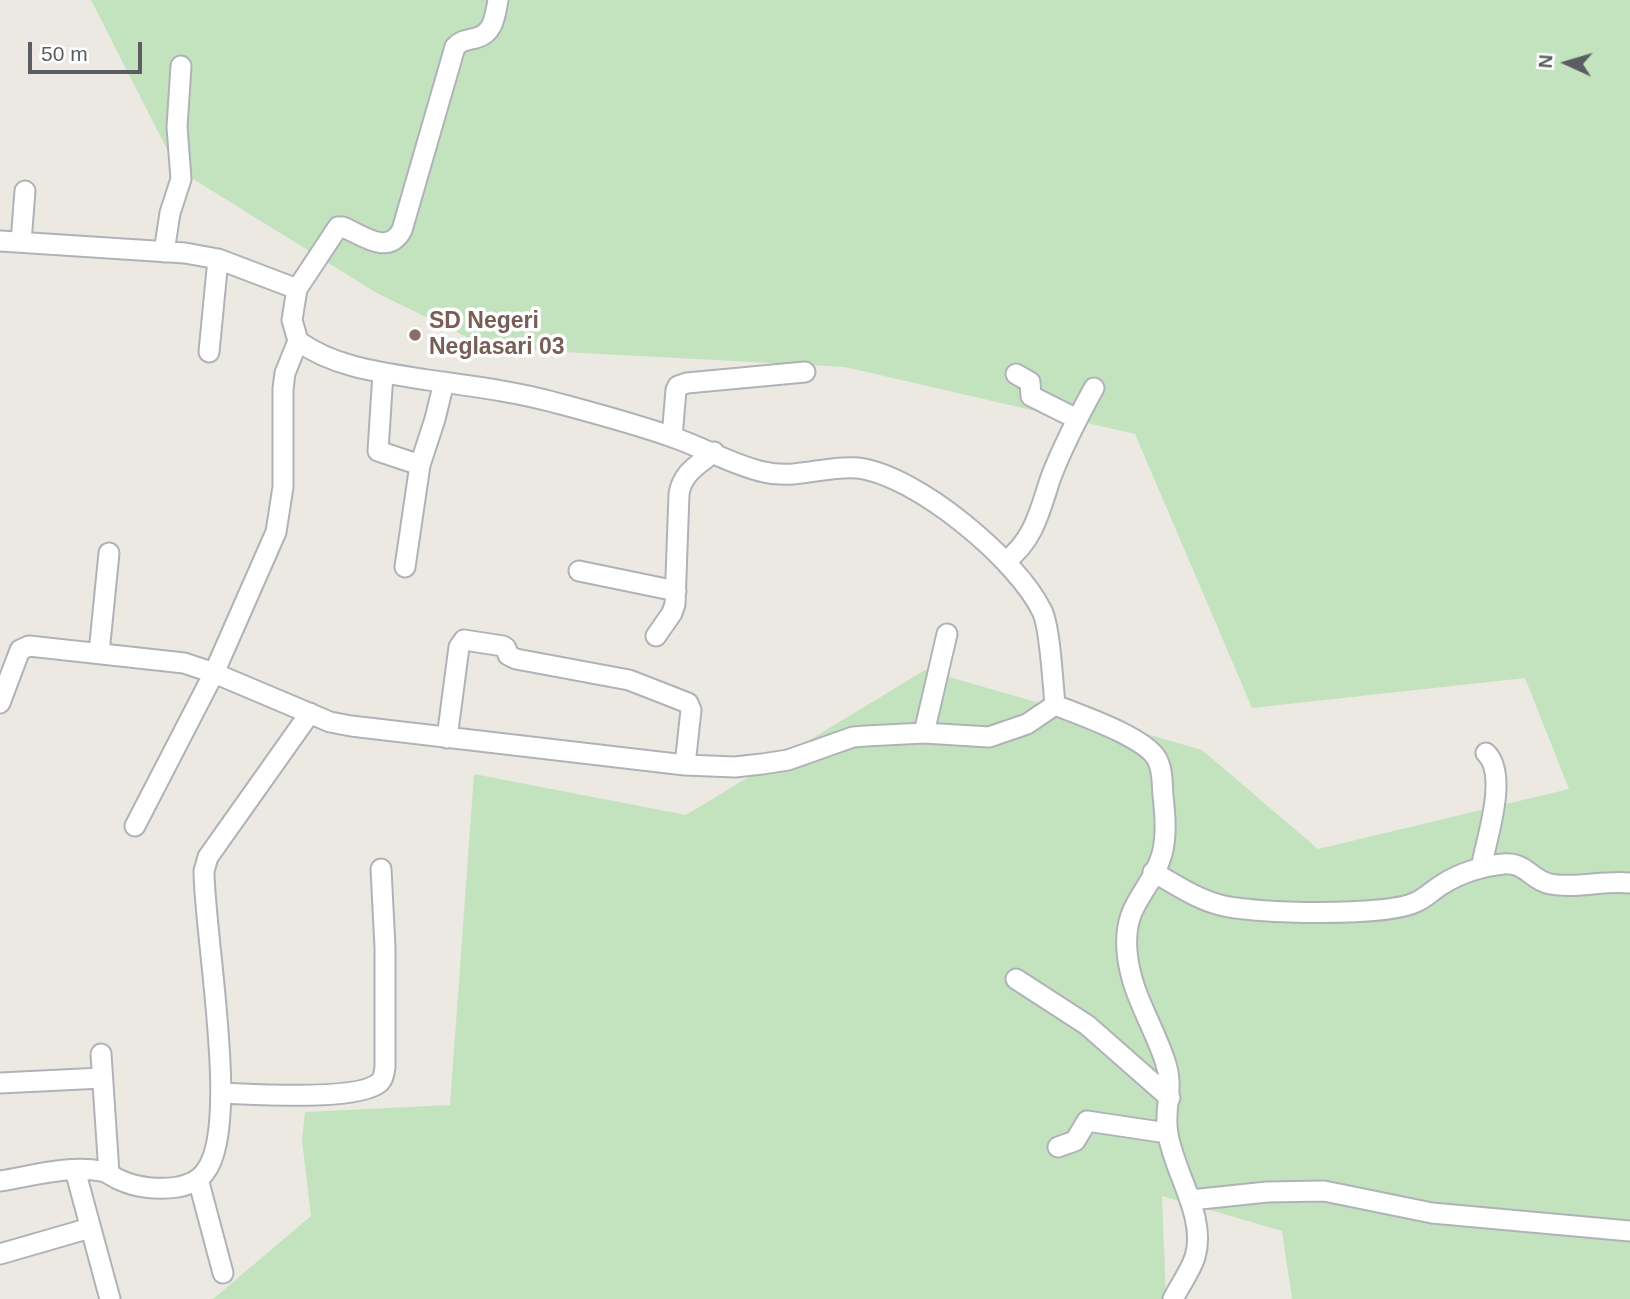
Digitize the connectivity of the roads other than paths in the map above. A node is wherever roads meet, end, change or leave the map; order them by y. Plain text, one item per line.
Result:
1 (498, 0) edge
2 (181, 66) dead end
3 (25, 191) dead end
4 (0, 241) edge
5 (21, 242) junction
6 (164, 251) junction
7 (218, 259) junction
8 (297, 289) junction
9 (298, 341) junction
10 (209, 352) dead end
11 (804, 372) dead end
12 (383, 373) junction
13 (1016, 374) dead end
14 (443, 382) junction
15 (1094, 388) dead end
16 (1077, 419) junction
17 (672, 437) junction
18 (714, 452) junction
19 (420, 465) junction
20 (109, 553) dead end
21 (1006, 561) junction
22 (405, 567) dead end
23 (579, 571) dead end
24 (676, 591) junction
25 (947, 634) dead end
26 (656, 636) dead end
27 (99, 653) junction
28 (214, 673) junction
29 (0, 703) edge
30 (1055, 705) junction
31 (310, 713) junction
32 (924, 733) junction
33 (447, 738) junction
34 (1486, 753) dead end
35 (685, 765) junction
36 (135, 826) dead end
37 (381, 869) dead end
38 (1481, 869) junction
39 (1153, 872) junction
40 (1630, 883) edge
41 (1017, 979) dead end
42 (101, 1054) dead end
43 (102, 1078) junction
44 (0, 1083) edge
45 (222, 1093) junction
46 (1170, 1098) junction
47 (1167, 1133) junction
48 (1058, 1147) dead end
49 (75, 1170) junction
50 (109, 1173) junction
51 (198, 1179) junction
52 (0, 1181) edge
53 (1191, 1200) junction
54 (90, 1228) junction
55 (1630, 1231) edge
56 (0, 1254) edge
57 (223, 1273) dead end
58 (110, 1299) edge
59 (1173, 1299) edge

1 - 8 street
2 - 6 street
3 - 5 street
4 - 5 street
5 - 6 street
6 - 7 street
7 - 8 street
7 - 10 street
8 - 9 street
9 - 12 street
9 - 28 street
11 - 17 street
12 - 14 street
12 - 19 street
13 - 16 street
14 - 17 street
14 - 19 street
15 - 16 street
16 - 21 street
17 - 18 street
18 - 21 street
18 - 24 street
19 - 22 street
20 - 27 street
21 - 30 street
23 - 24 street
24 - 26 street
25 - 32 street
27 - 28 street
27 - 29 street
28 - 31 street
28 - 36 street
30 - 32 street
30 - 39 street
31 - 33 street
31 - 45 street
32 - 35 street
33 - 35 street
33 - 35 street
34 - 38 street
37 - 45 street
38 - 39 street
38 - 40 street
39 - 46 street
41 - 46 street
42 - 43 street
43 - 44 street
43 - 50 street
45 - 51 street
46 - 47 street
47 - 48 street
47 - 53 street
49 - 50 street
49 - 52 street
49 - 54 street
50 - 51 street
51 - 57 street
53 - 55 street
53 - 59 street
54 - 56 street
54 - 58 street

